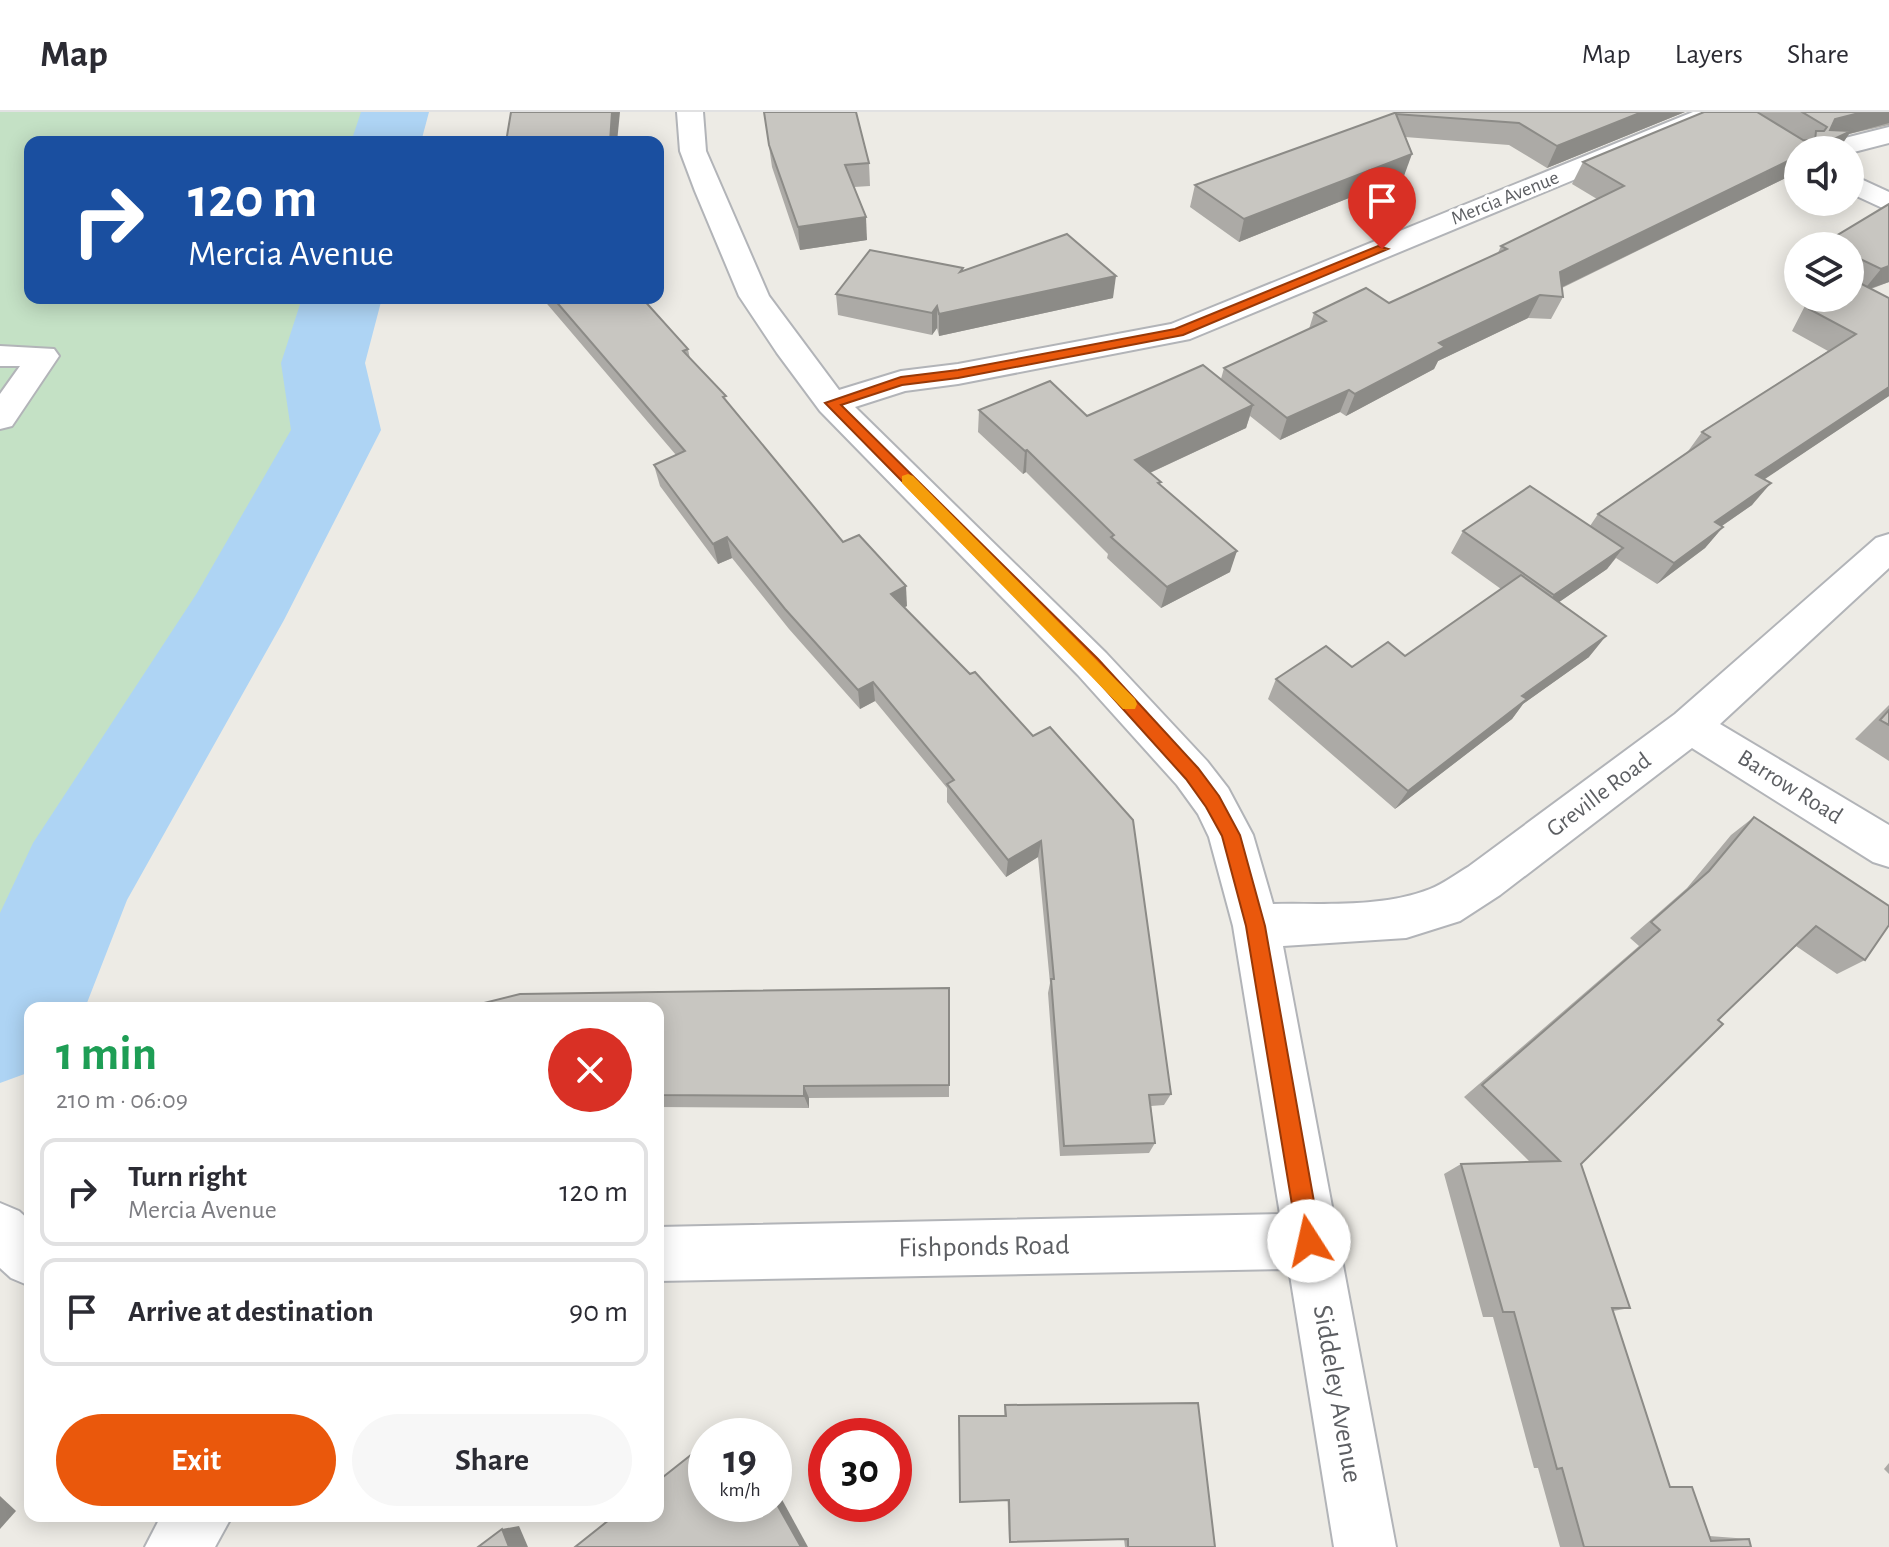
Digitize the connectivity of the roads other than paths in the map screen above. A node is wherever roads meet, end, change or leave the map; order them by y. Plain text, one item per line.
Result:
1 (690, 112) edge
2 (1729, 115) edge
3 (1889, 135) edge
4 (1864, 141) edge
5 (1864, 190) edge
6 (1889, 203) edge
7 (0, 356) edge
8 (832, 403) junction
9 (0, 418) edge
10 (1889, 547) edge
11 (1690, 726) junction
12 (1889, 848) edge
13 (1256, 926) junction
14 (0, 1230) edge
15 (1309, 1241) junction
16 (24, 1253) edge
17 (664, 1254) edge
18 (196, 1522) edge
19 (176, 1547) edge
20 (1365, 1547) edge

1 - 8 street, Siddeley Avenue
2 - 8 street, Mercia Avenue
3 - 4 street
5 - 6 street
7 - 9 street
8 - 13 street, Siddeley Avenue
10 - 11 street, Greville Road
11 - 12 street, Barrow Road
11 - 13 street, Greville Road
13 - 15 street, Siddeley Avenue
14 - 16 street
15 - 17 street, Fishponds Road
15 - 20 street, Siddeley Avenue
18 - 19 street

